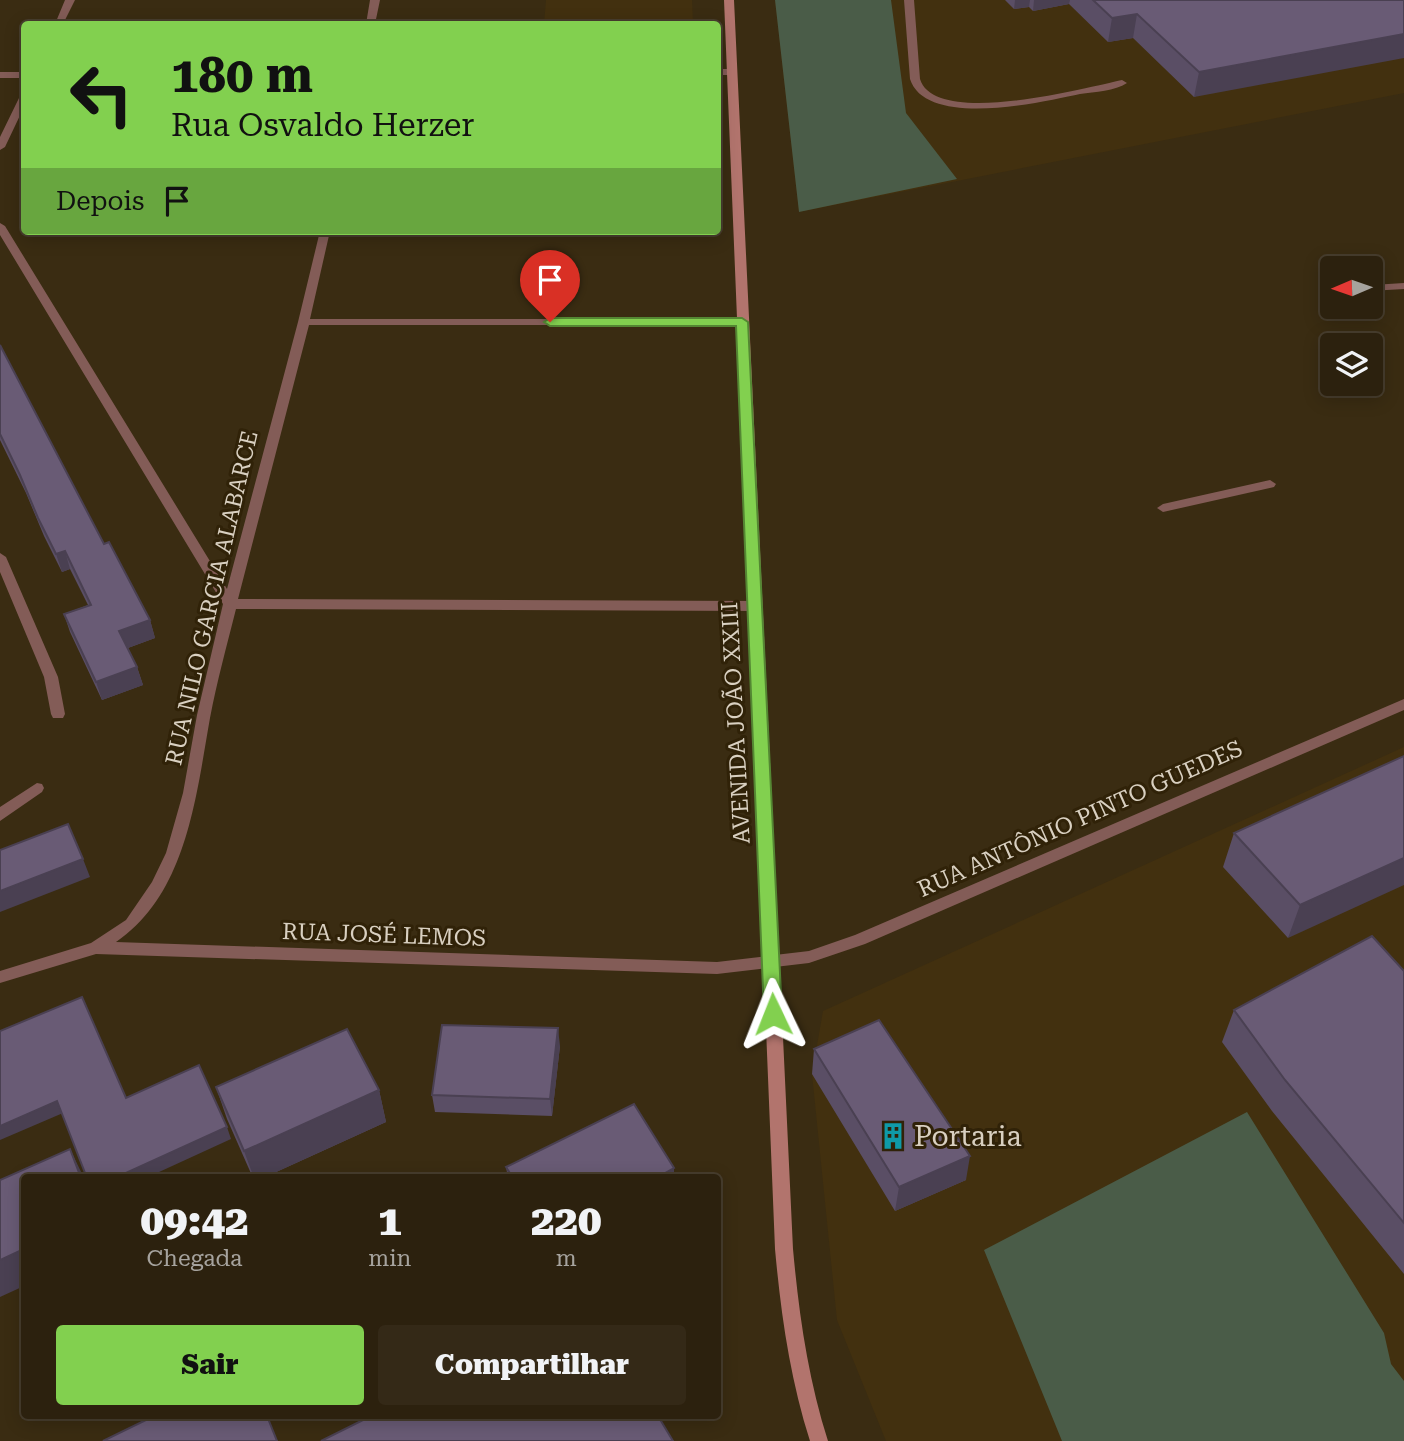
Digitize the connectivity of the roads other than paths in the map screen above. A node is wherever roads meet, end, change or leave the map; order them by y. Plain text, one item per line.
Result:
1 (70, 0) edge
2 (375, 0) edge
3 (729, 0) edge
4 (909, 0) edge
5 (60, 21) edge
6 (371, 21) edge
7 (724, 72) edge
8 (0, 75) edge
9 (21, 75) edge
10 (1122, 83) dead end
11 (21, 104) edge
12 (0, 147) edge
13 (0, 226) edge
14 (323, 235) edge
15 (1404, 286) edge
16 (1383, 287) edge
17 (304, 322) junction
18 (742, 322) junction
19 (1270, 484) dead end
20 (1163, 508) dead end
21 (0, 557) edge
22 (230, 604) junction
23 (755, 606) junction
24 (1404, 704) edge
25 (58, 713) dead end
26 (37, 788) dead end
27 (0, 815) edge
28 (96, 948) junction
29 (771, 963) junction
30 (0, 977) edge
31 (819, 1441) edge

1 - 5 street
2 - 6 street
3 - 7 main road, AVENIDA JOÃO XXIII
4 - 10 street
7 - 18 main road, AVENIDA JOÃO XXIII
8 - 9 street
11 - 12 street
13 - 22 street
14 - 17 street, RUA NILO GARCIA ALABARCE
15 - 16 street
17 - 18 street
17 - 22 street, RUA NILO GARCIA ALABARCE
18 - 23 main road, AVENIDA JOÃO XXIII
19 - 20 street
21 - 25 street
22 - 23 street
22 - 28 street, RUA NILO GARCIA ALABARCE
23 - 29 main road, AVENIDA JOÃO XXIII
24 - 29 street, RUA ANTÔNIO PINTO GUEDES
26 - 27 street
28 - 29 street, RUA JOSÉ LEMOS
28 - 30 street, RUA JOSÉ LEMOS
29 - 31 main road, AVENIDA JOÃO XXIII

